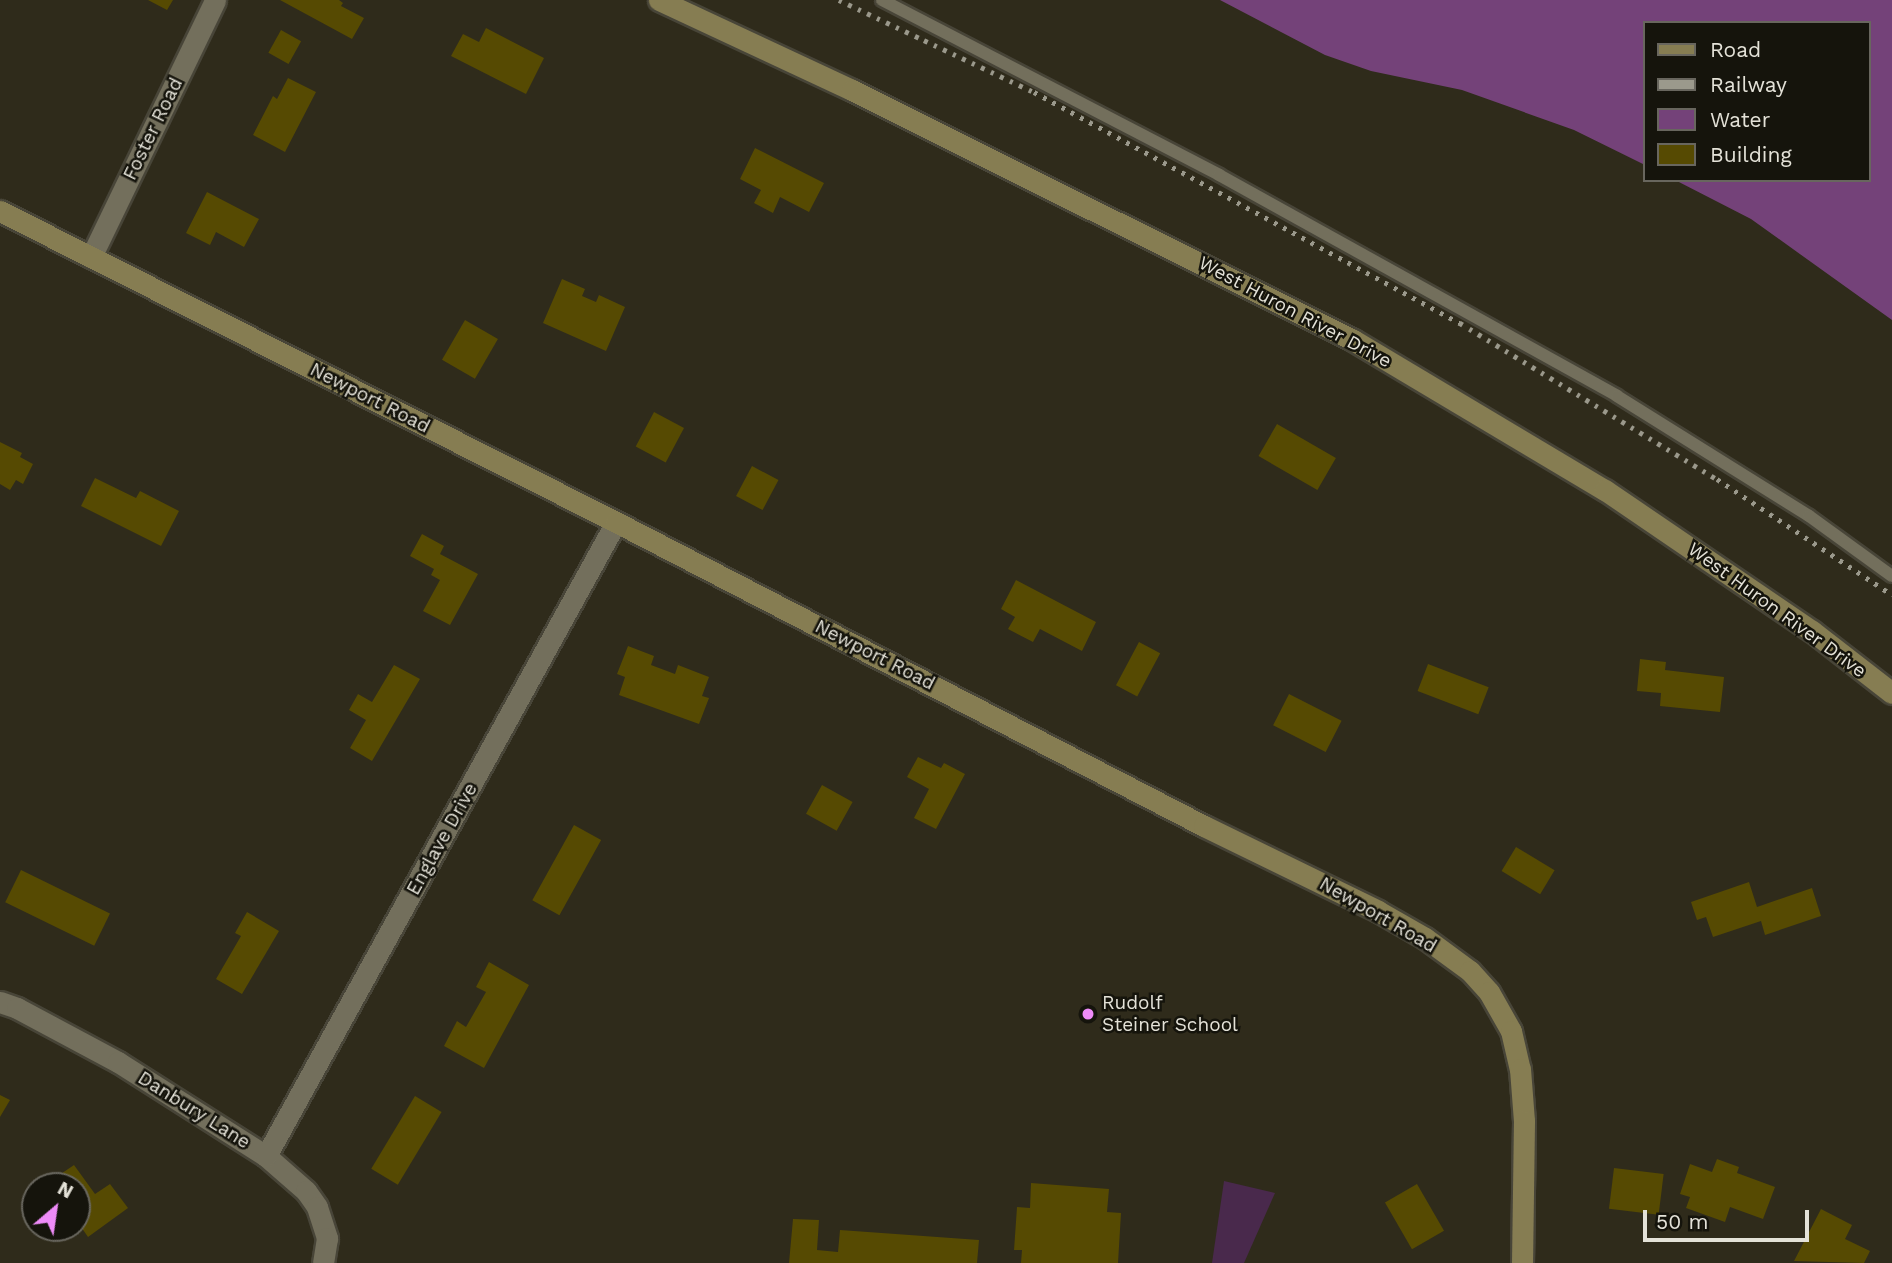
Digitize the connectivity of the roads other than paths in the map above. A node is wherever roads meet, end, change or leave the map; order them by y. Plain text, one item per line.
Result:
1 (215, 0) edge
2 (659, 0) edge
3 (882, 0) edge
4 (0, 211) edge
5 (91, 257) junction
6 (616, 522) junction
7 (1892, 576) edge
8 (1892, 693) edge
9 (0, 1002) edge
10 (266, 1156) junction
11 (330, 1259) edge
12 (1522, 1263) edge

1 - 5 street, Foster Road
2 - 8 street, West Huron River Drive
3 - 7 lane
4 - 5 street, Newport Road
5 - 6 street, Newport Road
6 - 10 street, Englave Drive
6 - 12 street, Newport Road
9 - 10 street, Danbury Lane
10 - 11 street, Danbury Lane

